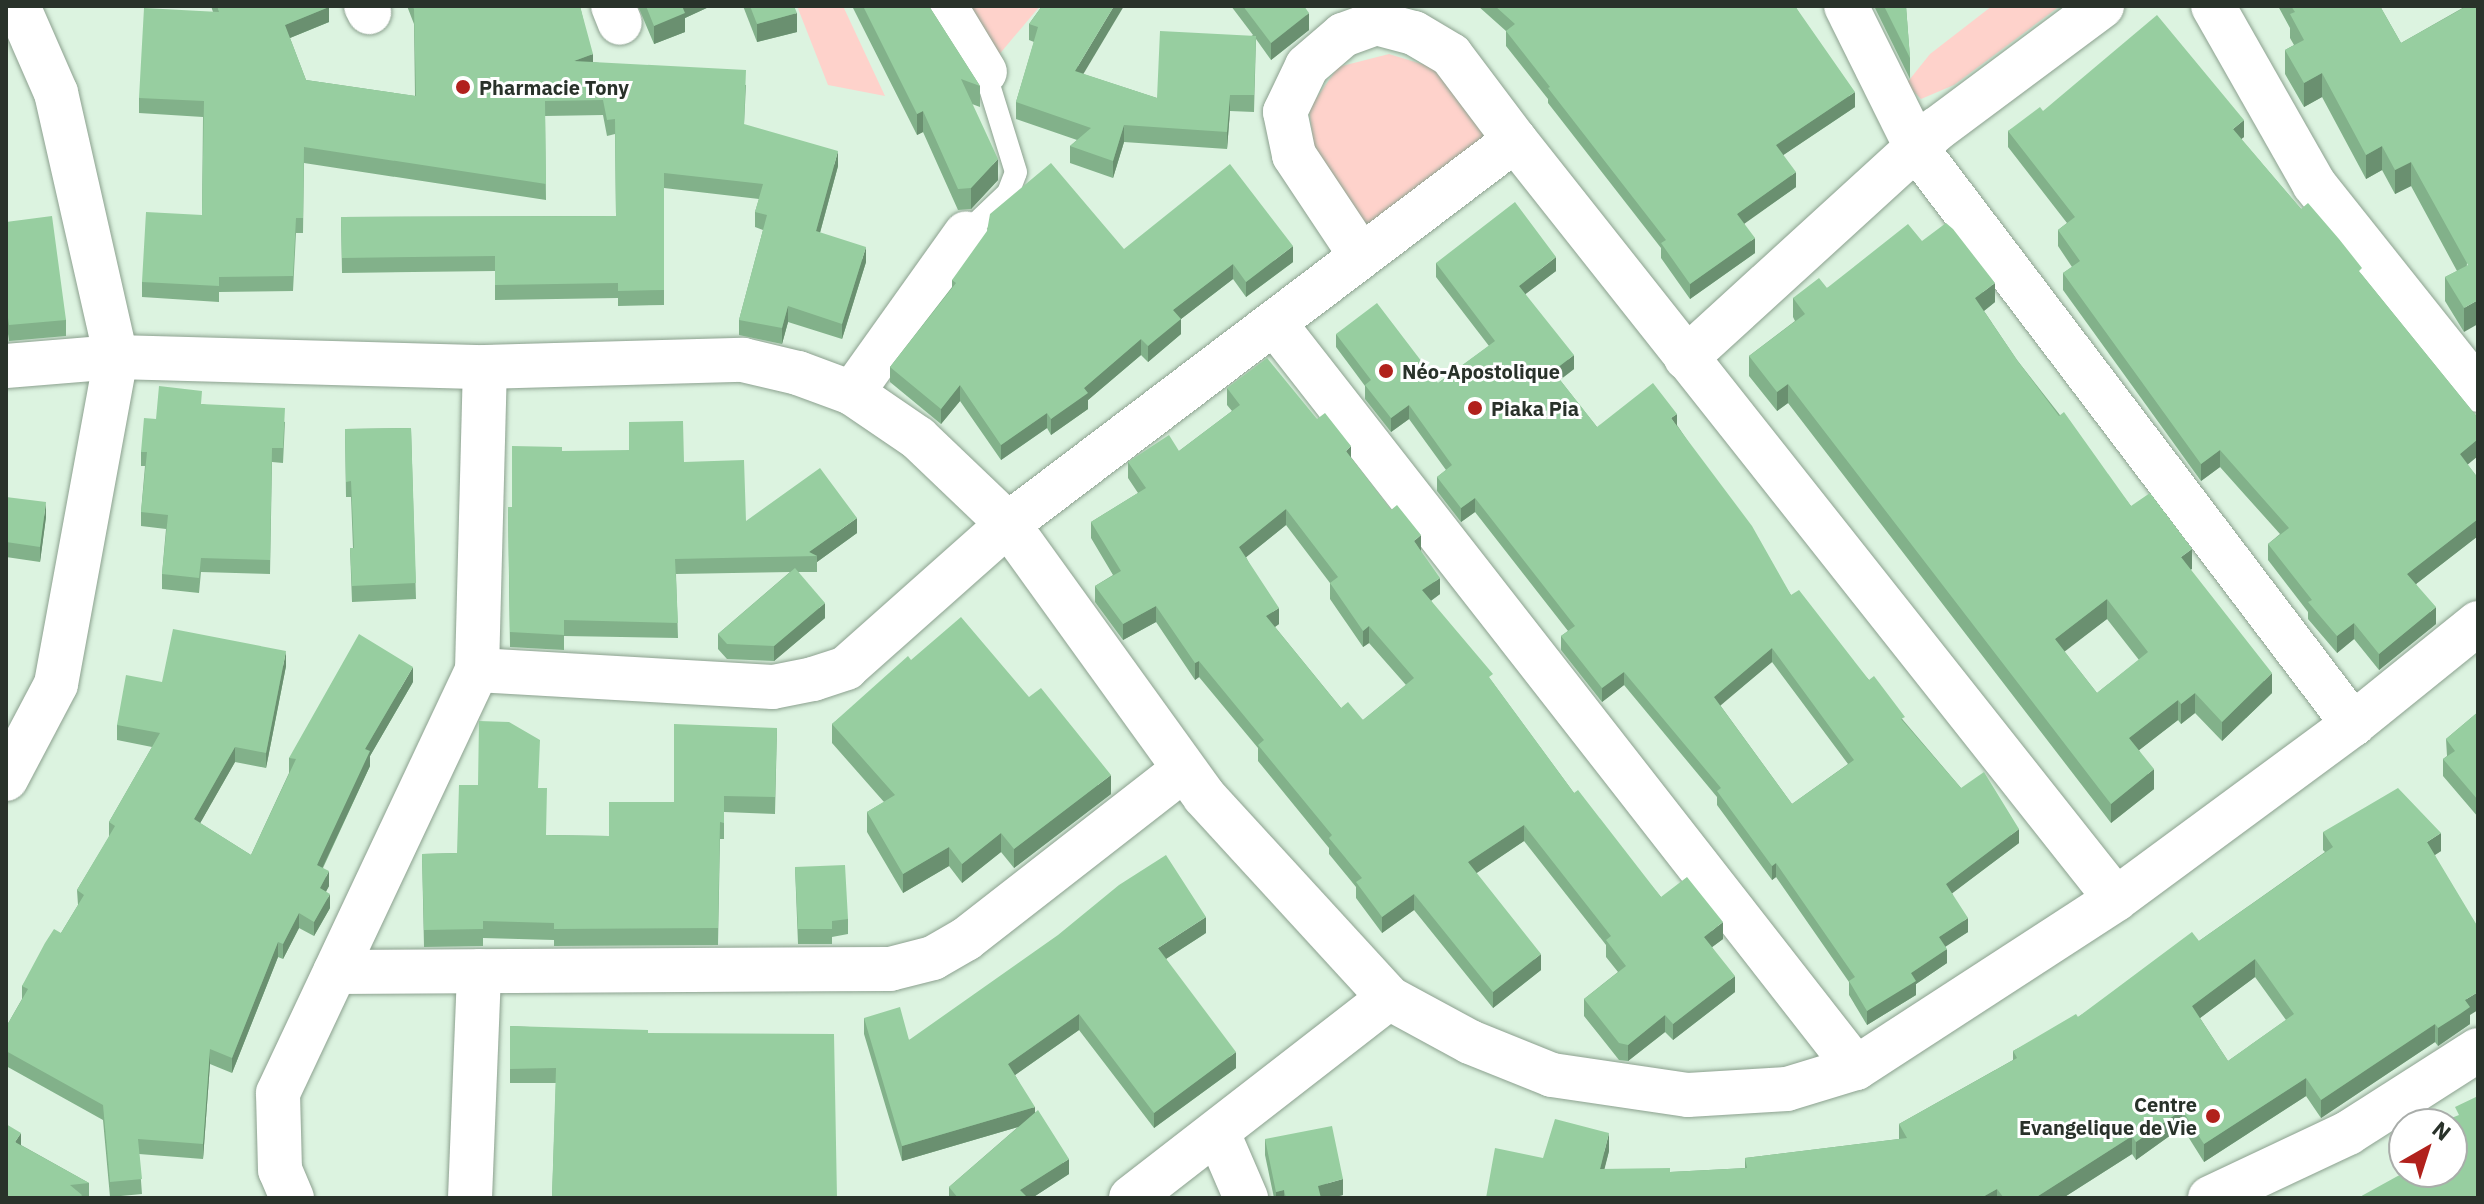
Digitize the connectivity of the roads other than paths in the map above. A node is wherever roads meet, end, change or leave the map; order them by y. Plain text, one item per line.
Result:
1 (18, 6) edge
2 (945, 6) edge
3 (1846, 6) edge
4 (2102, 6) edge
5 (2213, 6) edge
6 (985, 72) joint
7 (1515, 140) junction
8 (1917, 149) junction
9 (966, 233) joint
10 (1361, 256) junction
11 (1275, 324) junction
12 (116, 357) junction
13 (1686, 358) junction
14 (6, 366) edge
15 (485, 367) junction
16 (2478, 390) edge
17 (852, 393) junction
18 (1008, 524) junction
19 (2478, 623) edge
20 (477, 670) junction
21 (2353, 724) junction
22 (1184, 769) junction
23 (6, 779) edge
24 (2116, 899) junction
25 (479, 971) junction
26 (335, 972) junction
27 (1389, 998) junction
28 (2478, 1050) edge
29 (1856, 1068) junction
30 (1218, 1133) junction
31 (292, 1198) edge
32 (470, 1198) edge
33 (1131, 1198) edge
34 (1246, 1198) edge
35 (2210, 1198) edge

1 - 12 street
2 - 6 street
3 - 8 street
4 - 8 street
5 - 16 street
6 - 9 lane
7 - 10 street
7 - 10 street
7 - 13 street
8 - 13 street
8 - 21 street
9 - 17 street
10 - 11 street
11 - 18 street
11 - 29 street
12 - 14 street
12 - 15 street
12 - 23 street
13 - 24 street
15 - 17 street
15 - 20 street
17 - 18 street
18 - 20 street
18 - 22 street
19 - 21 street
20 - 26 street
21 - 24 street
22 - 25 street
22 - 27 street
24 - 29 street
25 - 26 street
25 - 32 street
26 - 31 street
27 - 29 street
27 - 30 street
28 - 35 street
30 - 33 street
30 - 34 street

